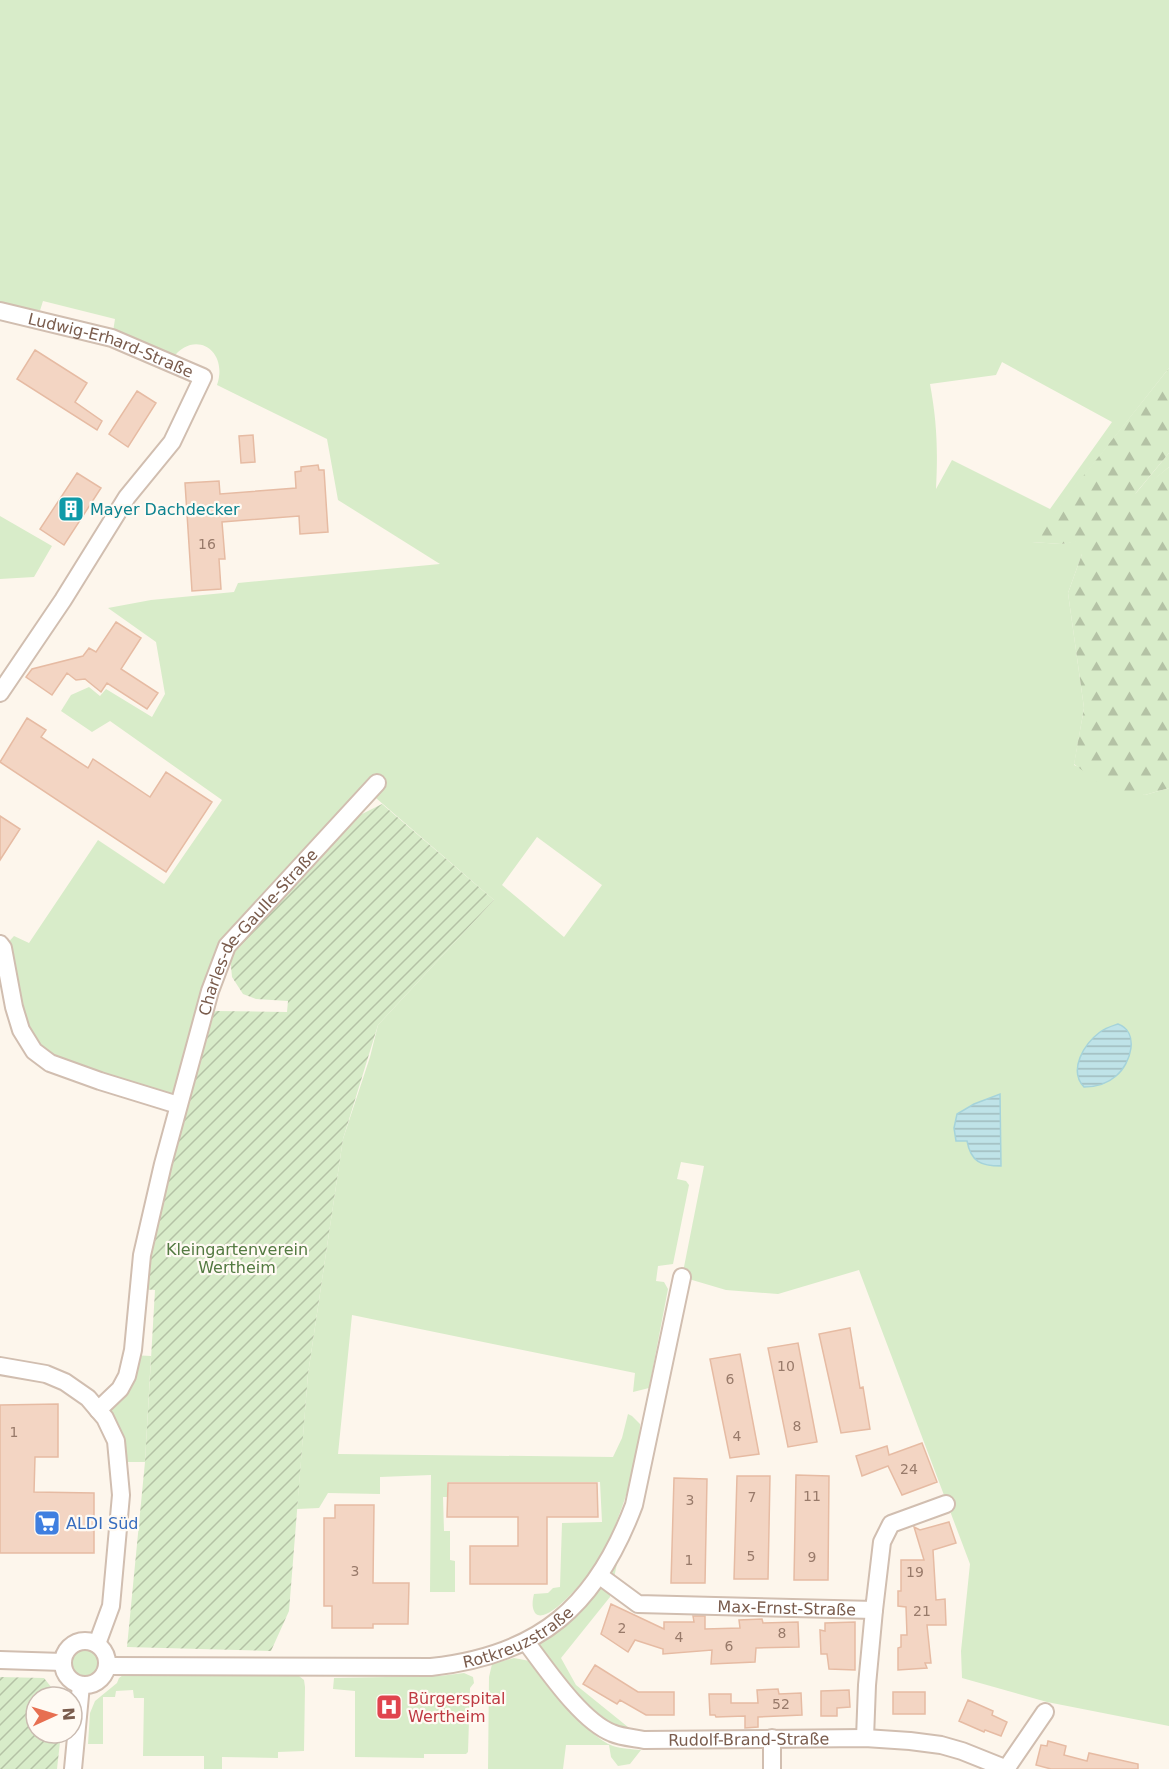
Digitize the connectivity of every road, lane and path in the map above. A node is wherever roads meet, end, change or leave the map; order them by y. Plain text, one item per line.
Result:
1 (0, 311) edge
2 (0, 693) edge
3 (377, 783) dead end
4 (0, 944) edge
5 (178, 1105) junction
6 (682, 1277) dead end
7 (0, 1366) edge
8 (98, 1410) junction
9 (946, 1504) dead end
10 (600, 1576) junction
11 (874, 1610) junction
12 (526, 1642) junction
13 (97, 1644) junction
14 (0, 1659) edge
15 (63, 1662) junction
16 (108, 1666) junction
17 (81, 1685) joint
18 (1045, 1712) dead end
19 (772, 1738) junction
20 (865, 1738) junction
21 (75, 1745) edge
22 (73, 1769) edge
23 (772, 1769) edge
24 (1006, 1769) edge

1 - 2 street, Ludwig-Erhard-Straße
3 - 5 street, Charles-de-Gaulle-Straße
4 - 5 street
5 - 8 street, Charles-de-Gaulle-Straße
6 - 10 street, Rotkreuzstraße
7 - 8 street
8 - 13 street
9 - 11 street, Max-Ernst-Straße
10 - 11 street, Max-Ernst-Straße
10 - 12 street, Rotkreuzstraße
11 - 20 street
12 - 16 street, Rotkreuzstraße
12 - 19 street, Rudolf-Brand-Straße
13 - 15 street
13 - 16 street
14 - 15 street
15 - 17 street
16 - 17 street
18 - 24 street
19 - 20 street, Rudolf-Brand-Straße
19 - 23 street
20 - 24 street, Rudolf-Brand-Straße
21 - 22 street

